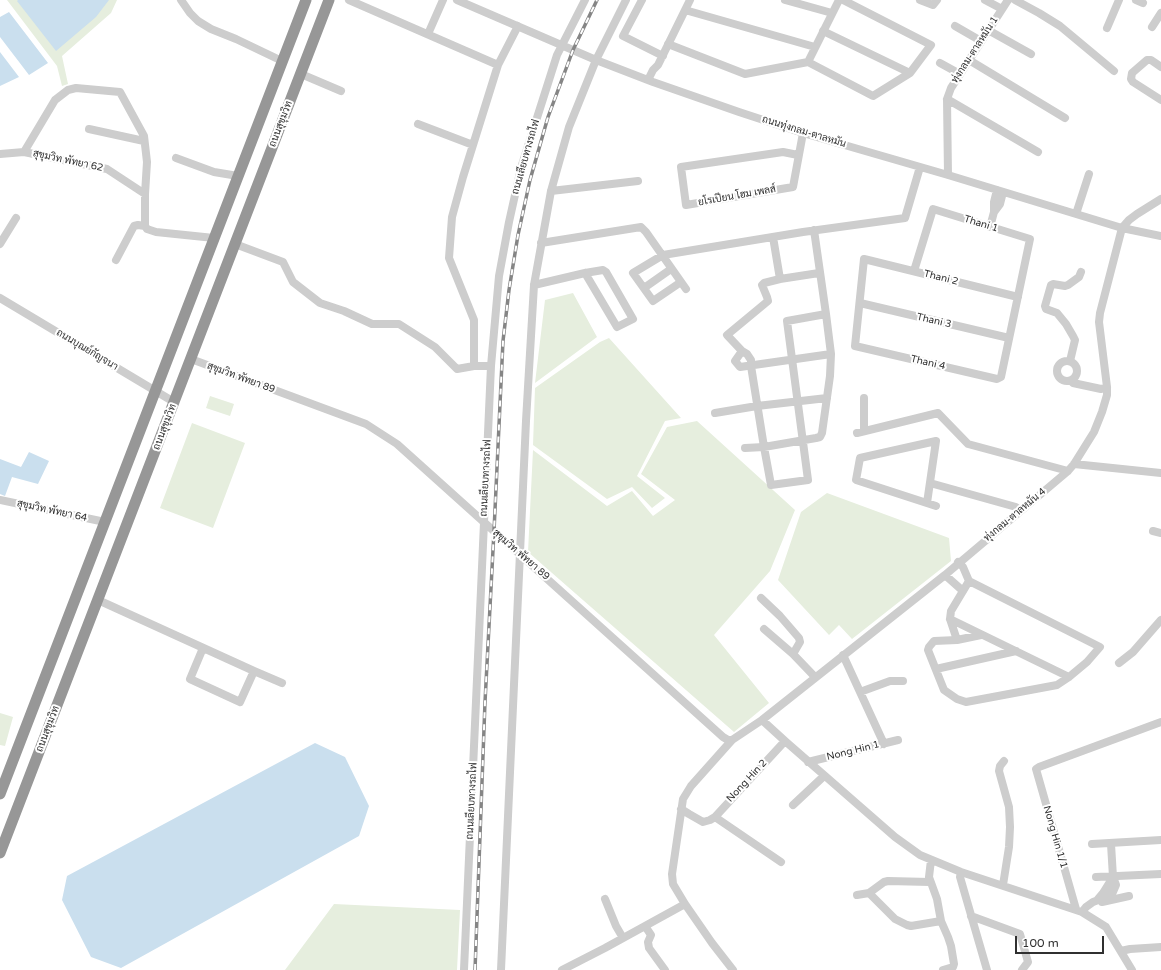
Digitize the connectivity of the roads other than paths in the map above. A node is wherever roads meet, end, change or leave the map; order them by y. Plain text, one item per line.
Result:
1 (181, 0) edge
2 (306, 0) edge
3 (330, 0) edge
4 (349, 0) edge
5 (443, 0) edge
6 (457, 0) edge
7 (585, 0) edge
8 (626, 0) edge
9 (642, 0) edge
10 (690, 0) edge
11 (785, 0) edge
12 (839, 0) edge
13 (843, 0) edge
14 (920, 0) edge
15 (937, 0) edge
16 (985, 0) edge
17 (1008, 0) edge
18 (1015, 0) edge
19 (1119, 0) edge
20 (1002, 9) junction
21 (685, 10) junction
22 (832, 13) junction
23 (1161, 13) edge
24 (518, 26) junction
25 (954, 26) dead end
26 (1152, 27) dead end
27 (1107, 28) dead end
28 (988, 30) junction
29 (823, 31) junction
30 (428, 34) junction
31 (981, 41) junction
32 (668, 44) junction
33 (561, 45) junction
34 (815, 47) junction
35 (1031, 54) dead end
36 (662, 56) junction
37 (596, 60) junction
38 (969, 60) junction
39 (282, 61) junction
40 (808, 62) junction
41 (940, 63) dead end
42 (498, 65) junction
43 (1161, 67) edge
44 (1114, 71) dead end
45 (910, 73) junction
46 (301, 74) junction
47 (960, 74) junction
48 (651, 81) junction
49 (341, 91) dead end
50 (947, 99) junction
51 (1161, 100) edge
52 (1065, 118) dead end
53 (418, 124) dead end
54 (89, 129) dead end
55 (803, 133) junction
56 (144, 141) junction
57 (473, 145) junction
58 (24, 152) junction
59 (1038, 152) dead end
60 (0, 154) edge
61 (798, 155) junction
62 (176, 158) dead end
63 (920, 167) junction
64 (1089, 174) dead end
65 (948, 175) junction
66 (238, 176) junction
67 (638, 181) dead end
68 (1000, 191) junction
69 (551, 192) junction
70 (146, 194) junction
71 (1161, 199) edge
72 (1076, 214) junction
73 (16, 218) dead end
74 (145, 226) junction
75 (990, 227) junction
76 (1122, 228) junction
77 (814, 230) junction
78 (1161, 236) edge
79 (773, 237) junction
80 (214, 238) junction
81 (541, 243) junction
82 (0, 244) edge
83 (235, 244) junction
84 (663, 255) junction
85 (116, 260) dead end
86 (671, 269) junction
87 (914, 271) junction
88 (1081, 272) dead end
89 (585, 273) junction
90 (819, 274) junction
91 (780, 279) junction
92 (681, 282) junction
93 (534, 285) junction
94 (644, 288) junction
95 (686, 289) dead end
96 (1018, 297) junction
97 (0, 298) edge
98 (860, 303) junction
99 (826, 314) junction
100 (1009, 338) junction
101 (742, 352) junction
102 (830, 354) junction
103 (191, 359) junction
104 (792, 359) junction
105 (1070, 362) junction
106 (474, 366) junction
107 (491, 366) junction
108 (751, 366) junction
109 (1071, 381) junction
110 (1107, 387) junction
111 (155, 391) junction
112 (827, 398) junction
113 (864, 398) dead end
114 (797, 401) junction
115 (174, 402) junction
116 (757, 406) junction
117 (715, 413) dead end
118 (803, 441) junction
119 (764, 447) junction
120 (745, 448) dead end
121 (1071, 467) junction
122 (1161, 473) edge
123 (930, 483) junction
124 (0, 500) edge
125 (927, 503) junction
126 (936, 506) dead end
127 (1020, 511) junction
128 (105, 522) junction
129 (484, 523) junction
130 (520, 554) junction
131 (958, 562) junction
132 (945, 575) junction
133 (969, 581) junction
134 (963, 591) junction
135 (761, 598) dead end
136 (98, 600) junction
137 (950, 619) junction
138 (1161, 620) edge
139 (764, 629) dead end
140 (981, 635) junction
141 (957, 640) junction
142 (203, 648) junction
143 (1016, 651) junction
144 (793, 654) junction
145 (843, 655) junction
146 (1119, 663) dead end
147 (936, 669) junction
148 (254, 671) junction
149 (815, 677) junction
150 (1069, 677) junction
151 (903, 682) dead end
152 (282, 683) dead end
153 (860, 692) junction
154 (762, 720) junction
155 (1161, 722) edge
156 (732, 740) junction
157 (898, 740) dead end
158 (785, 741) junction
159 (884, 744) junction
160 (1004, 761) dead end
161 (808, 762) junction
162 (824, 776) junction
163 (0, 794) edge
164 (793, 805) dead end
165 (681, 809) junction
166 (712, 818) junction
167 (1161, 840) edge
168 (1092, 844) dead end
169 (1111, 844) junction
170 (0, 853) edge
171 (931, 860) junction
172 (781, 862) dead end
173 (961, 872) junction
174 (1161, 874) edge
175 (1096, 877) dead end
176 (1113, 877) junction
177 (930, 882) junction
178 (1003, 885) junction
179 (869, 893) junction
180 (857, 895) dead end
181 (1129, 896) dead end
182 (605, 899) dead end
183 (1094, 901) junction
184 (685, 904) junction
185 (1079, 911) junction
186 (971, 916) junction
187 (941, 921) junction
188 (645, 926) junction
189 (623, 938) junction
190 (1161, 947) edge
191 (1121, 952) junction
192 (464, 970) edge
193 (501, 970) edge
194 (562, 970) edge
195 (665, 970) edge
196 (733, 970) edge
197 (943, 970) edge
198 (987, 970) edge
199 (1022, 970) edge
200 (1132, 970) edge

1 - 39 street
2 - 39 highway
3 - 46 highway, ถนนสุขุมวิท
4 - 30 street
5 - 30 street
6 - 24 street, ถนนทุ่งกลม-ตาลหมัน
7 - 33 street, ถนนเลียบทางรถไฟ
8 - 37 street
9 - 36 street
10 - 21 street
11 - 22 street
12 - 22 street
13 - 45 street
14 - 15 street
16 - 20 street
17 - 20 street, ทุ่งกลม-ตาลหมัน 1
18 - 44 street
19 - 27 street
20 - 28 street, ทุ่งกลม-ตาลหมัน 1
21 - 32 street
21 - 34 street
22 - 29 street
23 - 26 street
24 - 33 street, ถนนทุ่งกลม-ตาลหมัน
24 - 42 street
25 - 31 street
28 - 31 street, ทุ่งกลม-ตาลหมัน 1
28 - 35 street
29 - 34 street
29 - 45 street
30 - 42 street
31 - 38 street, ทุ่งกลม-ตาลหมัน 1
32 - 36 street
32 - 40 street
33 - 37 street, ถนนทุ่งกลม-ตาลหมัน
33 - 107 street, ถนนเลียบทางรถไฟ
34 - 40 street
36 - 48 street
37 - 48 street, ถนนทุ่งกลม-ตาลหมัน
37 - 69 street
38 - 47 street, ทุ่งกลม-ตาลหมัน 1
38 - 52 street
39 - 66 highway
40 - 45 street
41 - 47 street
42 - 57 street
43 - 51 street
46 - 49 street
46 - 83 highway, ถนนสุขุมวิท
47 - 50 street, ทุ่งกลม-ตาลหมัน 1
48 - 55 street, ถนนทุ่งกลม-ตาลหมัน
50 - 59 street
50 - 65 street, ทุ่งกลม-ตาลหมัน 1
53 - 57 street
54 - 56 street
55 - 61 street, ยโรเปียน โฮม เพลส์
55 - 63 street, ถนนทุ่งกลม-ตาลหมัน
56 - 58 street
56 - 70 street
57 - 106 street
58 - 60 street, สุขุมวิท พัทยา 62
58 - 70 street, สุขุมวิท พัทยา 62
61 - 61 street, ยโรเปียน โฮม เพลส์
62 - 66 street
63 - 65 street, ถนนทุ่งกลม-ตาลหมัน
63 - 77 street
64 - 72 street
65 - 68 street, ถนนทุ่งกลม-ตาลหมัน
66 - 80 highway
67 - 69 street
68 - 72 street, ถนนทุ่งกลม-ตาลหมัน
68 - 75 street
69 - 81 street
70 - 74 street
71 - 76 street
72 - 76 street, ถนนทุ่งกลม-ตาลหมัน
73 - 82 street
74 - 80 street
74 - 85 street
75 - 87 street, Thani 1
75 - 96 street, Thani 1
76 - 78 street, ถนนทุ่งกลม-ตาลหมัน
76 - 110 street, ทุ่งกลม-ตาลหมัน 4
77 - 79 street
77 - 90 street
79 - 84 street
79 - 91 street
80 - 111 highway
81 - 84 street
81 - 93 street
83 - 103 highway, ถนนสุขุมวิท
83 - 106 street
84 - 86 street
84 - 94 street
86 - 92 street
86 - 94 street
87 - 96 street, Thani 2
87 - 98 street, Thani 2
88 - 105 street
89 - 89 street
89 - 93 street
90 - 91 street
90 - 99 street
91 - 101 street
92 - 94 street
92 - 95 street
93 - 130 street
96 - 100 street
97 - 111 street, ถนนบุณย์กัญจนา
98 - 100 street, Thani 3
98 - 100 street, Thani 4
99 - 102 street
99 - 104 street
101 - 108 street
101 - 108 street
102 - 104 street
102 - 112 street
103 - 115 highway, ถนนสุขุมวิท
103 - 129 street, สุขุมวิท พัทยา 89
104 - 108 street
104 - 114 street
105 - 109 street
105 - 109 street
106 - 107 street
107 - 129 street, ถนนเลียบทางรถไฟ
108 - 116 street
109 - 110 street
110 - 121 street, ทุ่งกลม-ตาลหมัน 4
111 - 115 street, ถนนบุณย์กัญจนา
111 - 128 highway
112 - 114 street
112 - 118 street
113 - 121 street
114 - 116 street
114 - 118 street
115 - 136 highway, ถนนสุขุมวิท
116 - 117 street
116 - 119 street
118 - 119 street
118 - 119 street
119 - 120 street
121 - 122 street
121 - 127 street, ทุ่งกลม-ตาลหมัน 4
123 - 125 street
123 - 125 street
123 - 127 street
124 - 128 street, สุขุมวิท พัทยา 64
125 - 126 street
127 - 131 street, ทุ่งกลม-ตาลหมัน 4
128 - 163 highway
129 - 130 street, สุขุมวิท พัทยา 89
129 - 192 street, ถนนเลียบทางรถไฟ
130 - 156 street, สุขุมวิท พัทยา 89
130 - 193 street
131 - 132 street, ทุ่งกลม-ตาลหมัน 4
131 - 133 street
132 - 134 street
132 - 145 street, ทุ่งกลม-ตาลหมัน 4
133 - 134 street
133 - 150 street
134 - 137 street
135 - 144 street
136 - 142 street
136 - 170 highway, ถนนสุขุมวิท
137 - 140 street
137 - 141 street
138 - 146 street
139 - 144 street
140 - 141 street
140 - 143 street
141 - 147 street
142 - 148 street
142 - 148 street
143 - 147 street
143 - 150 street
144 - 149 street
145 - 149 street, ทุ่งกลม-ตาลหมัน 4
145 - 153 street
147 - 150 street
148 - 152 street
149 - 154 street, ทุ่งกลม-ตาลหมัน 4
151 - 153 street
153 - 159 street
154 - 156 street
154 - 158 street
155 - 185 street, Nong Hin 1/1
156 - 165 street
157 - 159 street, Nong Hin 1
158 - 161 street
158 - 166 street, Nong Hin 2
159 - 161 street, Nong Hin 1
160 - 178 street
161 - 162 street
162 - 164 street
162 - 171 street
165 - 166 street
165 - 184 street
166 - 172 street
167 - 169 street
168 - 169 street
169 - 176 street
171 - 173 street
171 - 177 street
173 - 178 street
173 - 186 street
174 - 176 street
175 - 176 street
176 - 183 street
177 - 179 street
177 - 187 street
178 - 185 street
179 - 180 street
179 - 187 street
181 - 183 street
182 - 189 street
183 - 185 street
184 - 188 street
184 - 196 street
185 - 191 street
186 - 198 street
186 - 199 street
187 - 197 street
188 - 189 street
188 - 195 street
189 - 194 street
190 - 191 street
191 - 200 street

